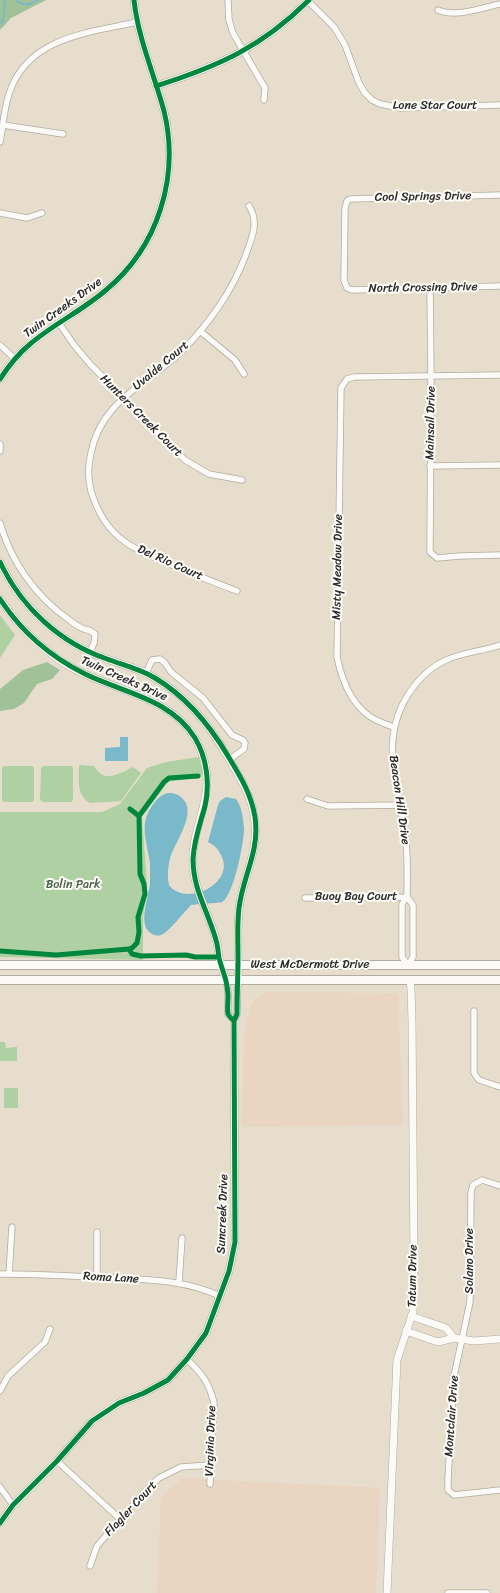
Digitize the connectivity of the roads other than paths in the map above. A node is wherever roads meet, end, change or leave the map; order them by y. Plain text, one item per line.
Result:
1 (134, 0) edge
2 (228, 0) edge
3 (308, 0) edge
4 (500, 4) edge
5 (438, 10) dead end
6 (137, 22) junction
7 (243, 52) junction
8 (156, 86) junction
9 (264, 100) dead end
10 (500, 105) edge
11 (3, 125) junction
12 (64, 134) dead end
13 (0, 142) edge
14 (500, 196) edge
15 (249, 206) dead end
16 (0, 213) edge
17 (42, 213) dead end
18 (500, 286) edge
19 (430, 287) junction
20 (347, 288) joint
21 (59, 323) junction
22 (200, 331) junction
23 (0, 345) edge
24 (15, 359) junction
25 (244, 374) dead end
26 (500, 375) edge
27 (431, 376) junction
28 (0, 379) edge
29 (124, 398) junction
30 (0, 444) edge
31 (0, 451) edge
32 (500, 465) edge
33 (430, 466) junction
34 (242, 480) dead end
35 (0, 523) edge
36 (500, 555) edge
37 (0, 562) edge
38 (236, 592) dead end
39 (0, 599) edge
40 (500, 645) edge
41 (90, 652) junction
42 (146, 673) junction
43 (394, 727) junction
44 (230, 759) junction
45 (307, 799) dead end
46 (400, 805) junction
47 (407, 897) junction
48 (305, 898) dead end
49 (0, 965) edge
50 (222, 965) junction
51 (408, 965) junction
52 (500, 965) edge
53 (238, 966) junction
54 (0, 980) edge
55 (226, 980) junction
56 (238, 980) junction
57 (410, 980) junction
58 (500, 980) edge
59 (474, 1010) dead end
60 (234, 1021) junction
61 (500, 1088) edge
62 (500, 1186) edge
63 (12, 1227) dead end
64 (97, 1232) dead end
65 (182, 1238) dead end
66 (0, 1274) edge
67 (9, 1274) junction
68 (97, 1277) junction
69 (179, 1282) junction
70 (220, 1296) junction
71 (411, 1316) junction
72 (50, 1329) dead end
73 (406, 1331) junction
74 (454, 1338) junction
75 (500, 1339) edge
76 (462, 1340) junction
77 (187, 1359) junction
78 (0, 1391) edge
79 (57, 1461) junction
80 (210, 1465) junction
81 (210, 1484) dead end
82 (0, 1487) edge
83 (500, 1490) edge
84 (13, 1505) junction
85 (120, 1519) junction
86 (0, 1523) edge
87 (90, 1566) dead end
88 (387, 1593) edge
89 (448, 1593) edge
90 (487, 1593) edge

1 - 6 street, Twin Creeks Drive
2 - 7 street
3 - 7 street
3 - 10 street, Lone Star Court
4 - 5 street
6 - 8 street, Twin Creeks Drive
6 - 11 street
7 - 8 street
7 - 9 street
8 - 21 street, Twin Creeks Drive
11 - 12 street
11 - 13 street
14 - 20 street, Cool Springs Drive
15 - 22 street, Uvalde Court
16 - 17 street
18 - 19 street, North Crossing Drive
19 - 20 street, North Crossing Drive
19 - 27 street, Mainsail Drive
21 - 24 street, Twin Creeks Drive
21 - 29 street, Hunters Creek Court
22 - 25 street
22 - 29 street, Uvalde Court
23 - 24 street
24 - 28 street, Twin Creeks Drive
26 - 27 street
27 - 33 street, Mainsail Drive
27 - 43 street, Misty Meadow Drive
29 - 34 street, Hunters Creek Court
29 - 38 street, Del Rio Court
30 - 31 street
32 - 33 street
33 - 36 street, Mainsail Drive
35 - 41 street
37 - 41 street, Twin Creeks Drive
39 - 50 street, Twin Creeks Drive
40 - 43 street, Beacon Hill Drive
41 - 42 street, Twin Creeks Drive
42 - 44 street, Twin Creeks Drive
42 - 44 street
43 - 46 street, Beacon Hill Drive
44 - 53 street, Twin Creeks Drive
45 - 46 street
46 - 47 street, Beacon Hill Drive
47 - 48 street, Buoy Bay Court
47 - 51 street, Beacon Hill Drive
47 - 51 street, Beacon Hill Drive
49 - 50 main road, West McDermott Drive
50 - 53 main road, West McDermott Drive
50 - 55 street, Twin Creeks Drive
51 - 52 main road, West McDermott Drive
51 - 53 main road, West McDermott Drive
51 - 57 main road
53 - 56 street, Twin Creeks Drive
54 - 55 main road, West McDermott Drive
55 - 56 main road, West McDermott Drive
55 - 60 street, Suncreek Drive
56 - 57 main road, West McDermott Drive
56 - 60 street, Suncreek Drive
57 - 58 main road, West McDermott Drive
57 - 71 street, Tatum Drive
59 - 61 street
60 - 70 street, Suncreek Drive
62 - 76 street, Solano Drive
63 - 67 street
64 - 68 street
65 - 69 street
66 - 67 street, Roma Lane
67 - 68 street, Roma Lane
68 - 69 street, Roma Lane
69 - 70 street, Roma Lane
70 - 77 street, Suncreek Drive
71 - 73 street, Tatum Drive
71 - 74 street
72 - 78 street
73 - 74 street
73 - 88 street, Tatum Drive
74 - 76 street
75 - 76 street
76 - 83 street, Montclair Drive
77 - 79 street, Suncreek Drive
77 - 80 street, Virginia Drive
79 - 84 street, Suncreek Drive
79 - 85 street
80 - 81 street, Virginia Drive
80 - 85 street, Flagler Court
82 - 84 street
84 - 86 street, Suncreek Drive
85 - 87 street, Flagler Court
89 - 90 street

